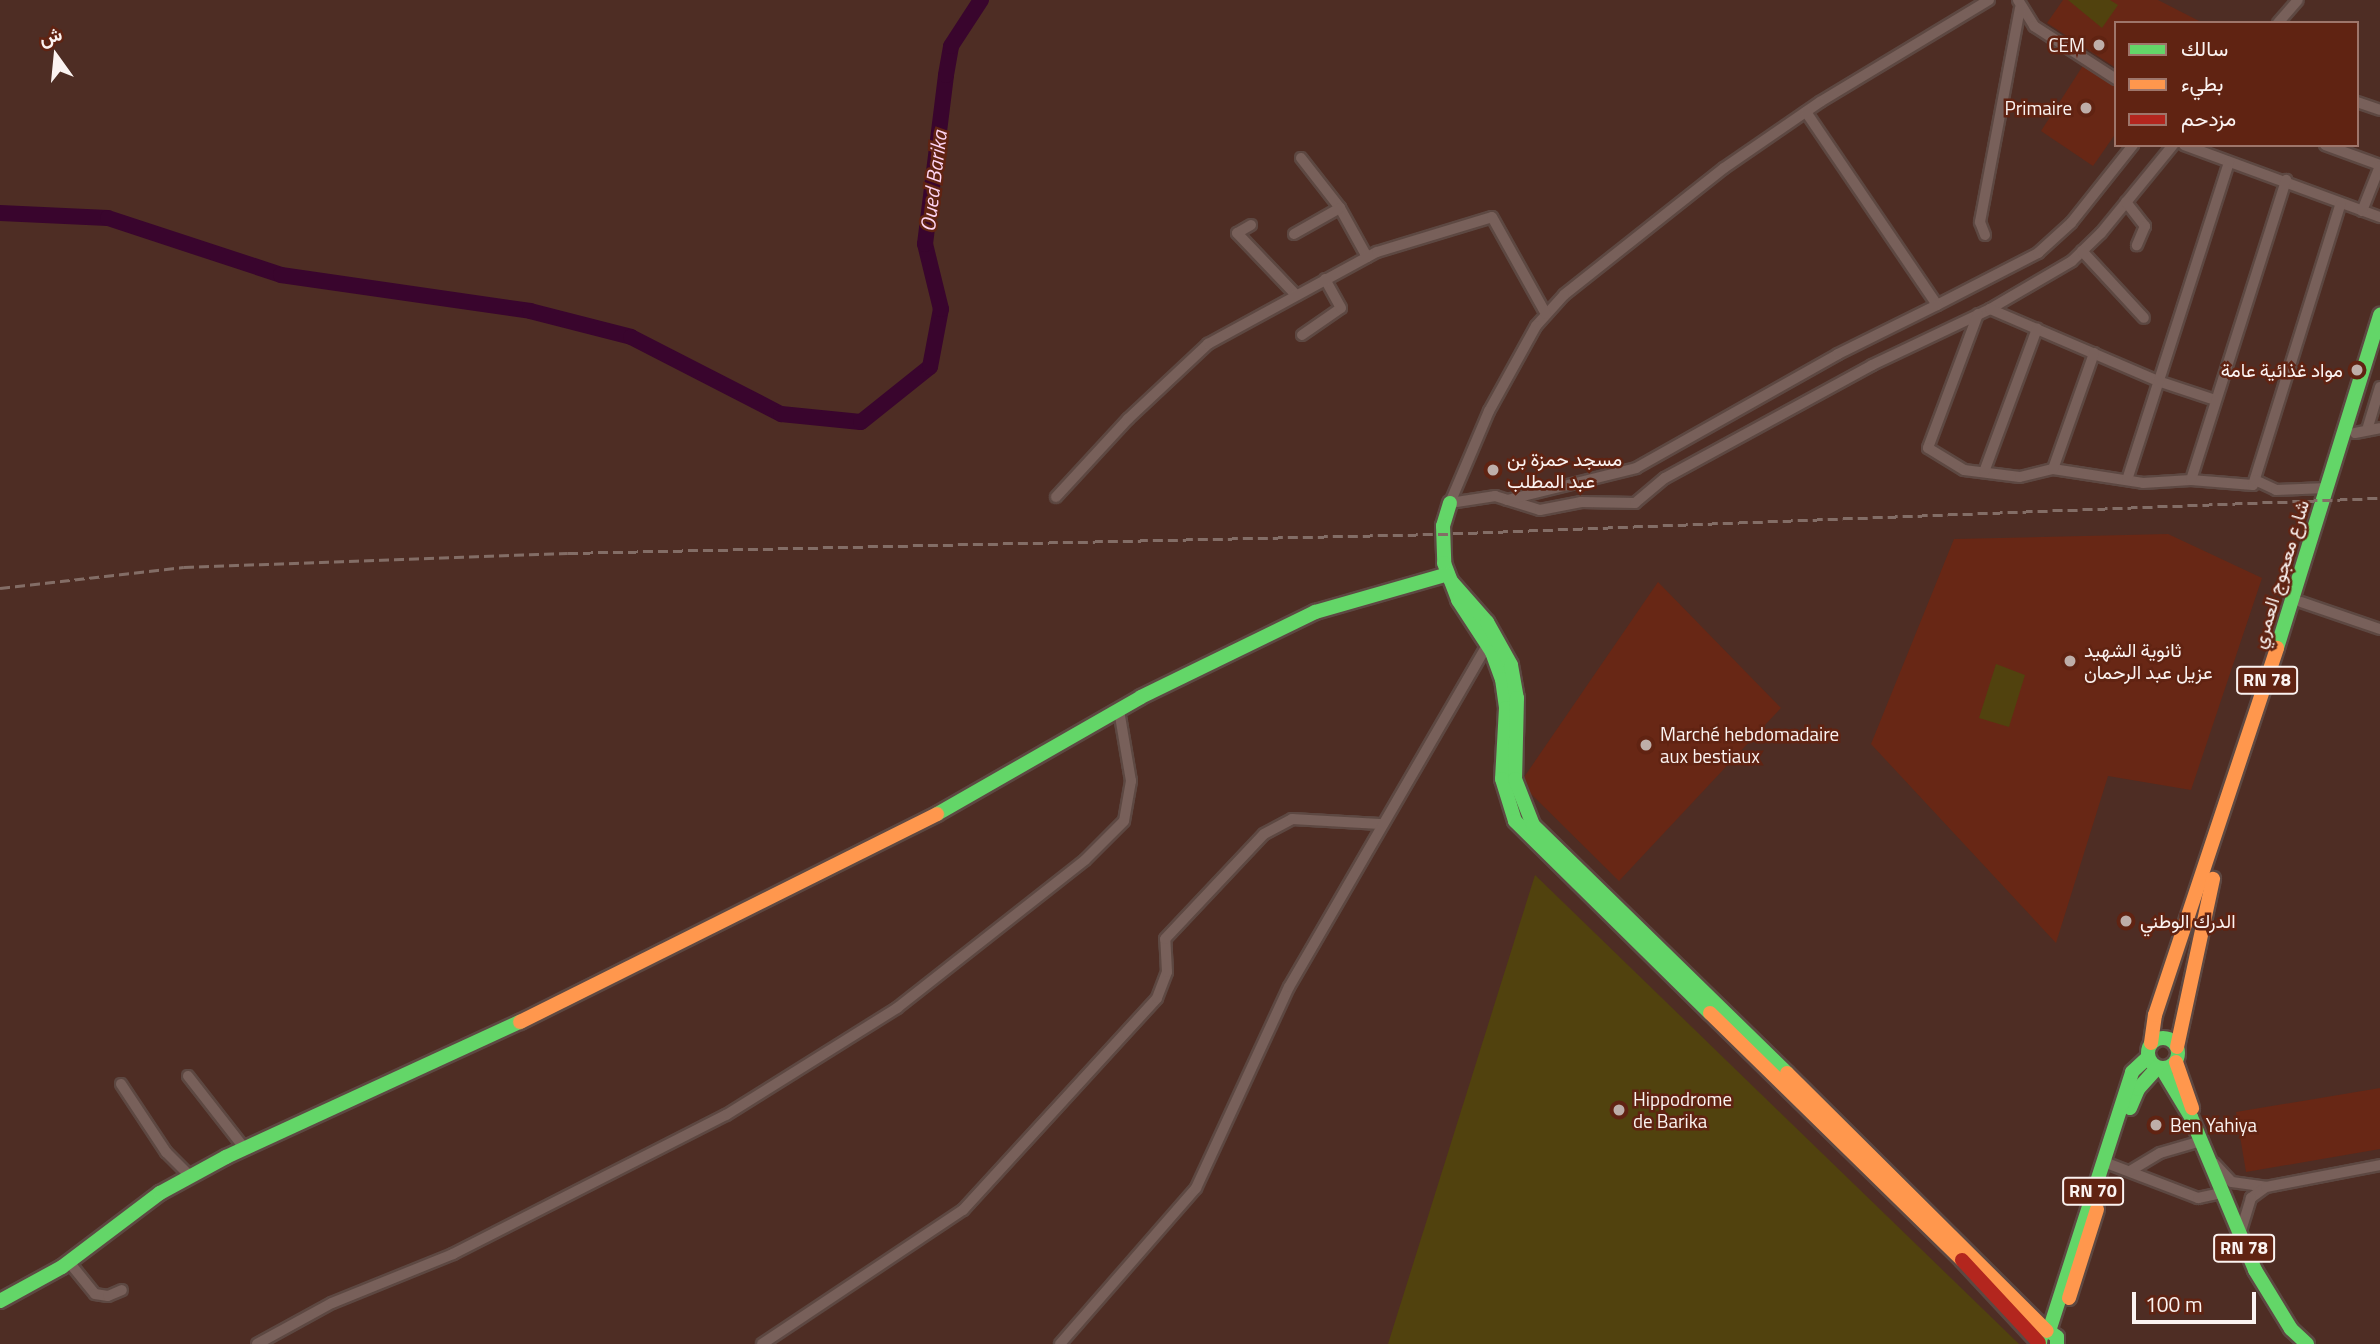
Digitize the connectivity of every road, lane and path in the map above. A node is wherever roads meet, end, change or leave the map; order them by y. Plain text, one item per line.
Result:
1 (1989, 0) edge
2 (2298, 0) edge
3 (2019, 5) edge
4 (2280, 21) edge
5 (2114, 78) edge
6 (2359, 103) edge
7 (2380, 110) edge
8 (1806, 112) junction
9 (2131, 147) edge
10 (2170, 147) edge
11 (2189, 147) edge
12 (2330, 147) edge
13 (1301, 158) dead end
14 (2229, 162) junction
15 (2380, 166) edge
16 (2286, 180) junction
17 (2126, 202) junction
18 (2341, 203) junction
19 (1340, 208) junction
20 (2362, 211) junction
21 (2380, 217) edge
22 (1251, 225) dead end
23 (1294, 234) dead end
24 (1985, 235) dead end
25 (2137, 245) dead end
26 (2082, 251) junction
27 (1367, 257) junction
28 (1325, 279) junction
29 (1296, 295) junction
30 (1937, 305) junction
31 (1990, 309) junction
32 (1546, 314) junction
33 (1978, 314) junction
34 (2380, 315) edge
35 (2144, 318) dead end
36 (2037, 329) junction
37 (1302, 335) dead end
38 (2380, 352) edge
39 (2094, 353) junction
40 (2158, 381) junction
41 (2380, 387) edge
42 (2215, 400) junction
43 (2380, 428) edge
44 (2361, 431) junction
45 (2053, 469) junction
46 (1984, 472) junction
47 (2127, 480) junction
48 (2191, 480) junction
49 (2255, 481) junction
50 (2327, 488) junction
51 (1056, 497) dead end
52 (1507, 500) junction
53 (1450, 503) junction
54 (1449, 577) junction
55 (2301, 602) junction
56 (2380, 629) edge
57 (1491, 639) junction
58 (1119, 710) junction
59 (1380, 824) junction
60 (2162, 1058) junction
61 (188, 1076) dead end
62 (121, 1084) dead end
63 (2127, 1115) joint
64 (2201, 1141) junction
65 (245, 1149) junction
66 (2208, 1157) junction
67 (2107, 1163) junction
68 (2380, 1165) edge
69 (2130, 1171) junction
70 (190, 1176) junction
71 (2266, 1188) junction
72 (2221, 1194) junction
73 (2239, 1238) junction
74 (69, 1262) junction
75 (122, 1290) dead end
76 (0, 1301) edge
77 (2048, 1338) edge
78 (257, 1344) edge
79 (762, 1344) edge
80 (1060, 1344) edge
81 (2307, 1344) edge

1 - 8 street
2 - 4 street
3 - 5 street
3 - 24 street
6 - 7 street
8 - 30 street
8 - 32 street
9 - 30 street
10 - 17 street
11 - 14 street
12 - 15 street
13 - 19 street
14 - 16 street
14 - 40 street
15 - 20 street
16 - 18 street
16 - 42 street
17 - 25 street
17 - 26 street
18 - 20 street
18 - 49 street
19 - 23 street
19 - 27 street
20 - 21 street
22 - 29 street
26 - 31 street
26 - 35 street
27 - 28 street
27 - 32 street
28 - 29 street
28 - 37 street
29 - 51 street
30 - 52 street
31 - 33 street
31 - 36 street
32 - 53 street
33 - 46 street
33 - 52 street
34 - 50 street, شارع معجوج العمري / RN 78
36 - 39 street
36 - 46 street
38 - 44 street, شارع معجوج العمري / RN 78
39 - 40 street
39 - 45 street
40 - 42 street
40 - 47 street
41 - 44 street
42 - 48 street
43 - 44 street
44 - 55 street, شارع معجوج العمري / RN 78
45 - 46 street
45 - 47 street
47 - 48 street
48 - 49 street
49 - 50 street
50 - 60 street, شارع معجوج العمري / RN 78
52 - 53 street
53 - 54 street
54 - 57 street
54 - 58 street
55 - 56 street
55 - 60 street, شارع معجوج العمري / RN 78
57 - 59 street
57 - 77 street
58 - 65 street
58 - 78 street
59 - 79 street
59 - 80 street
60 - 63 street, RN 78
60 - 64 street, RN 78
60 - 67 street, RN 70
61 - 65 street
62 - 70 street
63 - 67 street, RN 70
64 - 66 street, RN 78
64 - 69 street
65 - 70 street
66 - 71 street
66 - 72 street, RN 78
67 - 69 street
67 - 77 street, RN 70
68 - 71 street
69 - 72 street
70 - 74 street
71 - 73 street
72 - 73 street, RN 78
73 - 81 street, RN 78
74 - 75 street
74 - 76 street

